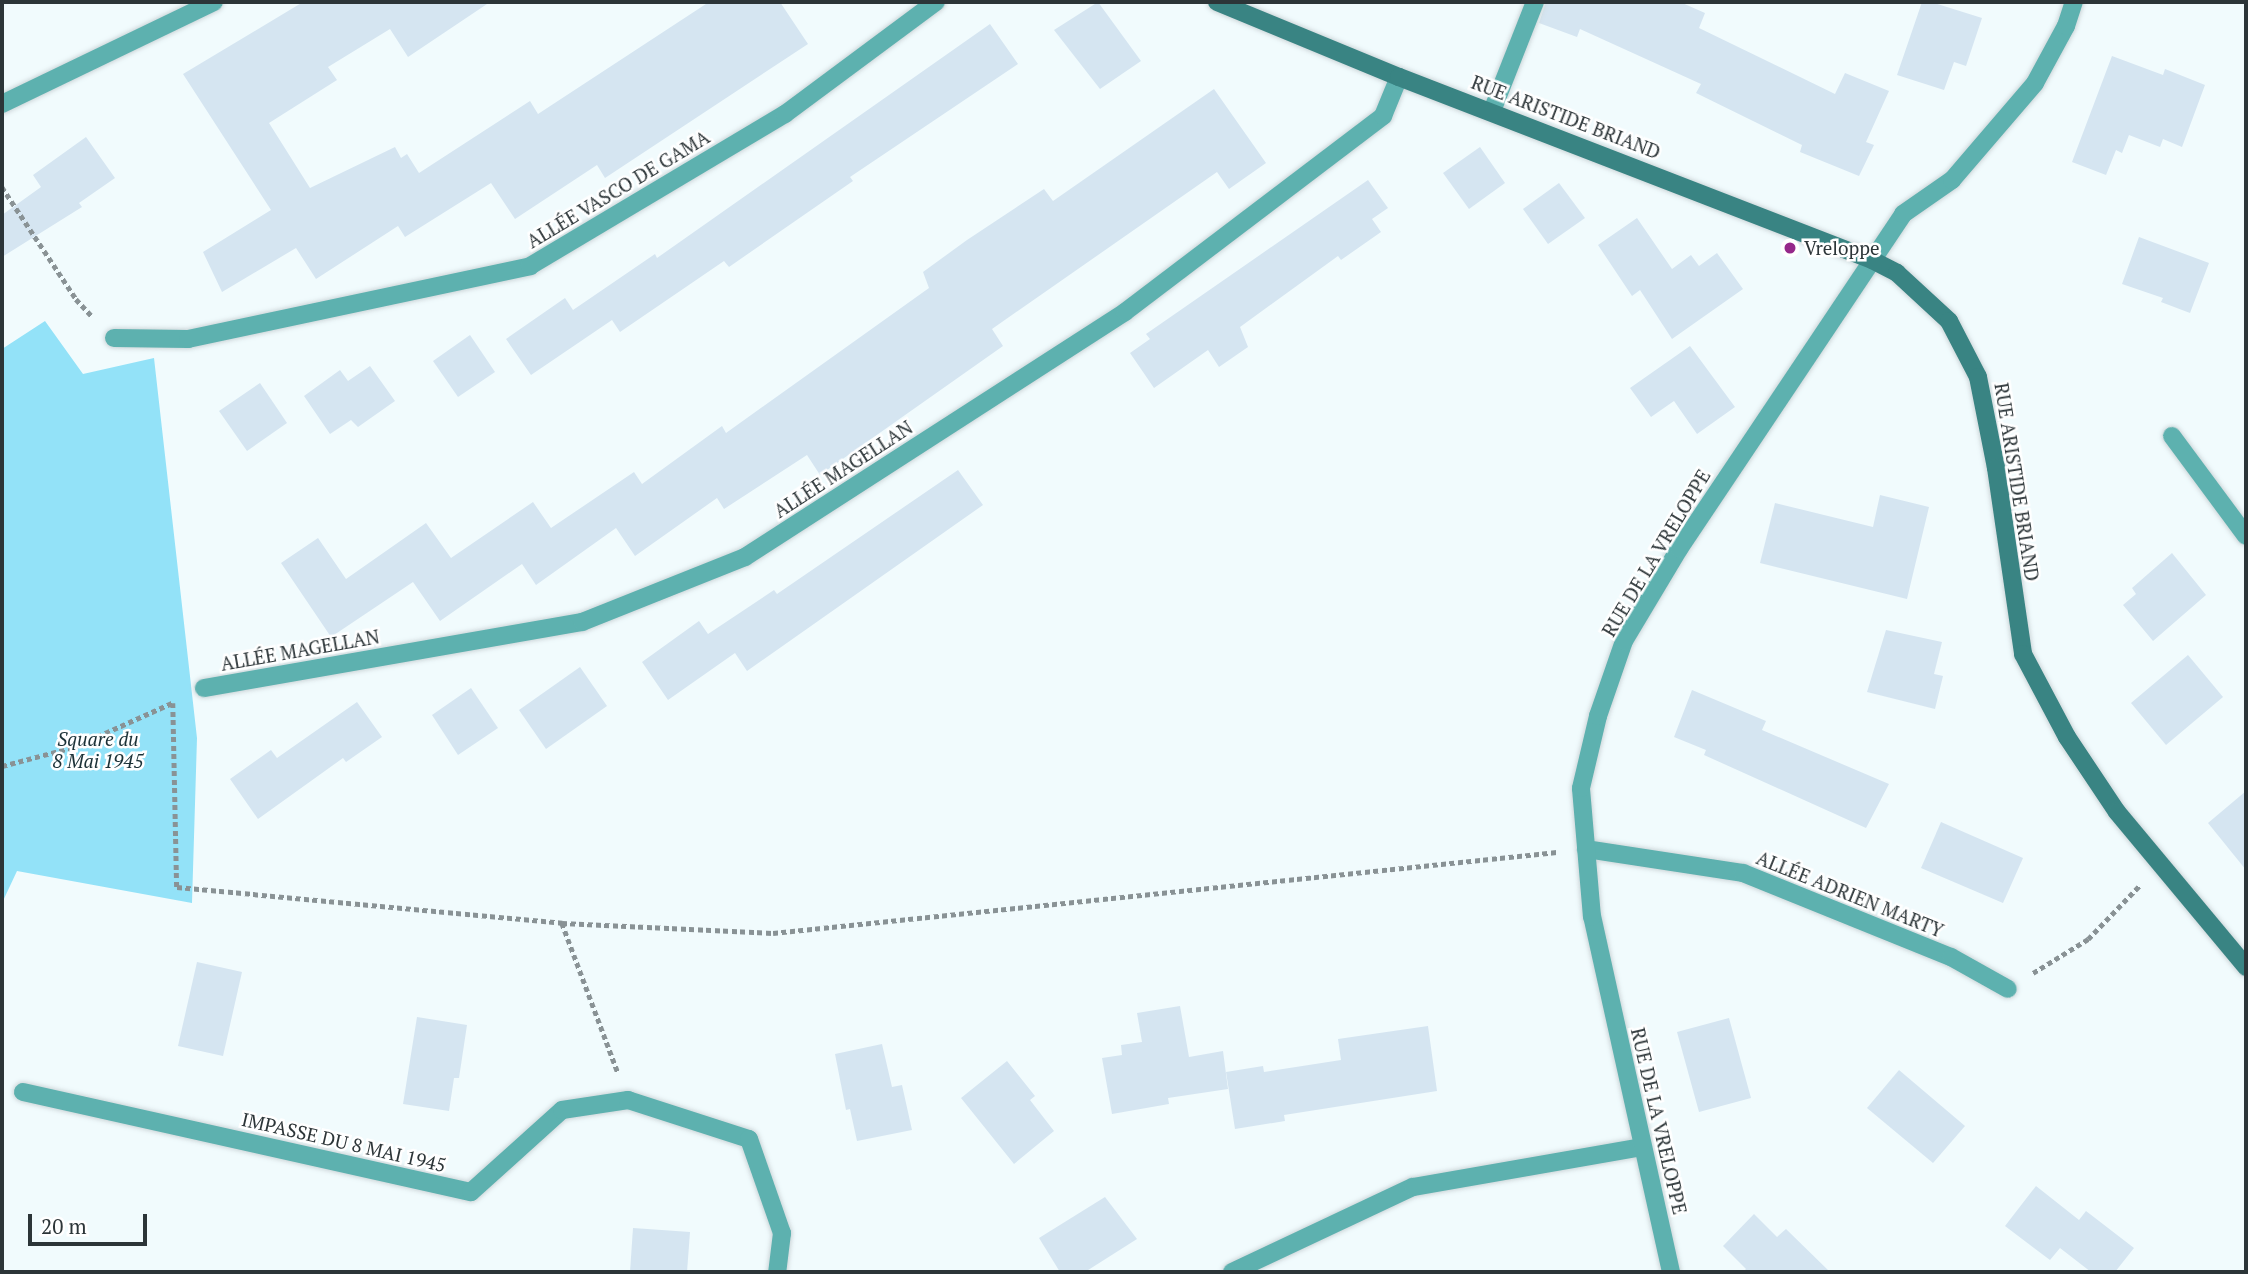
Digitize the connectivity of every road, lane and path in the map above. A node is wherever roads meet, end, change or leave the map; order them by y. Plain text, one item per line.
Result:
1 (214, 2) edge
2 (936, 2) edge
3 (1217, 2) edge
4 (1535, 2) edge
5 (2074, 2) edge
6 (1399, 77) junction
7 (2, 104) edge
8 (1492, 111) junction
9 (2, 187) edge
10 (1872, 260) junction
11 (114, 338) joint
12 (2172, 436) dead end
13 (2246, 536) edge
14 (204, 688) joint
15 (173, 702) junction
16 (2, 766) edge
17 (1586, 849) junction
18 (2160, 864) junction
19 (562, 923) junction
20 (2246, 967) edge
21 (2008, 989) joint
22 (23, 1092) dead end
23 (628, 1100) junction
24 (1643, 1147) junction
25 (777, 1272) edge
26 (1232, 1272) edge
27 (1671, 1272) edge

1 - 7 street
2 - 11 street, ALLÉE VASCO DE GAMA
3 - 6 street, RUE ARISTIDE BRIAND
4 - 8 street
5 - 10 street, RUE DE LA VRELOPPE
6 - 8 street, RUE ARISTIDE BRIAND
6 - 14 street, ALLÉE MAGELLAN
8 - 10 street, RUE ARISTIDE BRIAND
9 - 11 path
10 - 17 street, RUE DE LA VRELOPPE
10 - 18 street, RUE ARISTIDE BRIAND
12 - 13 street
14 - 15 path
15 - 16 path
15 - 19 path
17 - 19 path
17 - 21 street, ALLÉE ADRIEN MARTY
17 - 24 street, RUE DE LA VRELOPPE
18 - 20 street, RUE ARISTIDE BRIAND
18 - 21 path
19 - 23 path
22 - 23 street, IMPASSE DU 8 MAI 1945
23 - 25 street
24 - 26 street
24 - 27 street, RUE DE LA VRELOPPE

